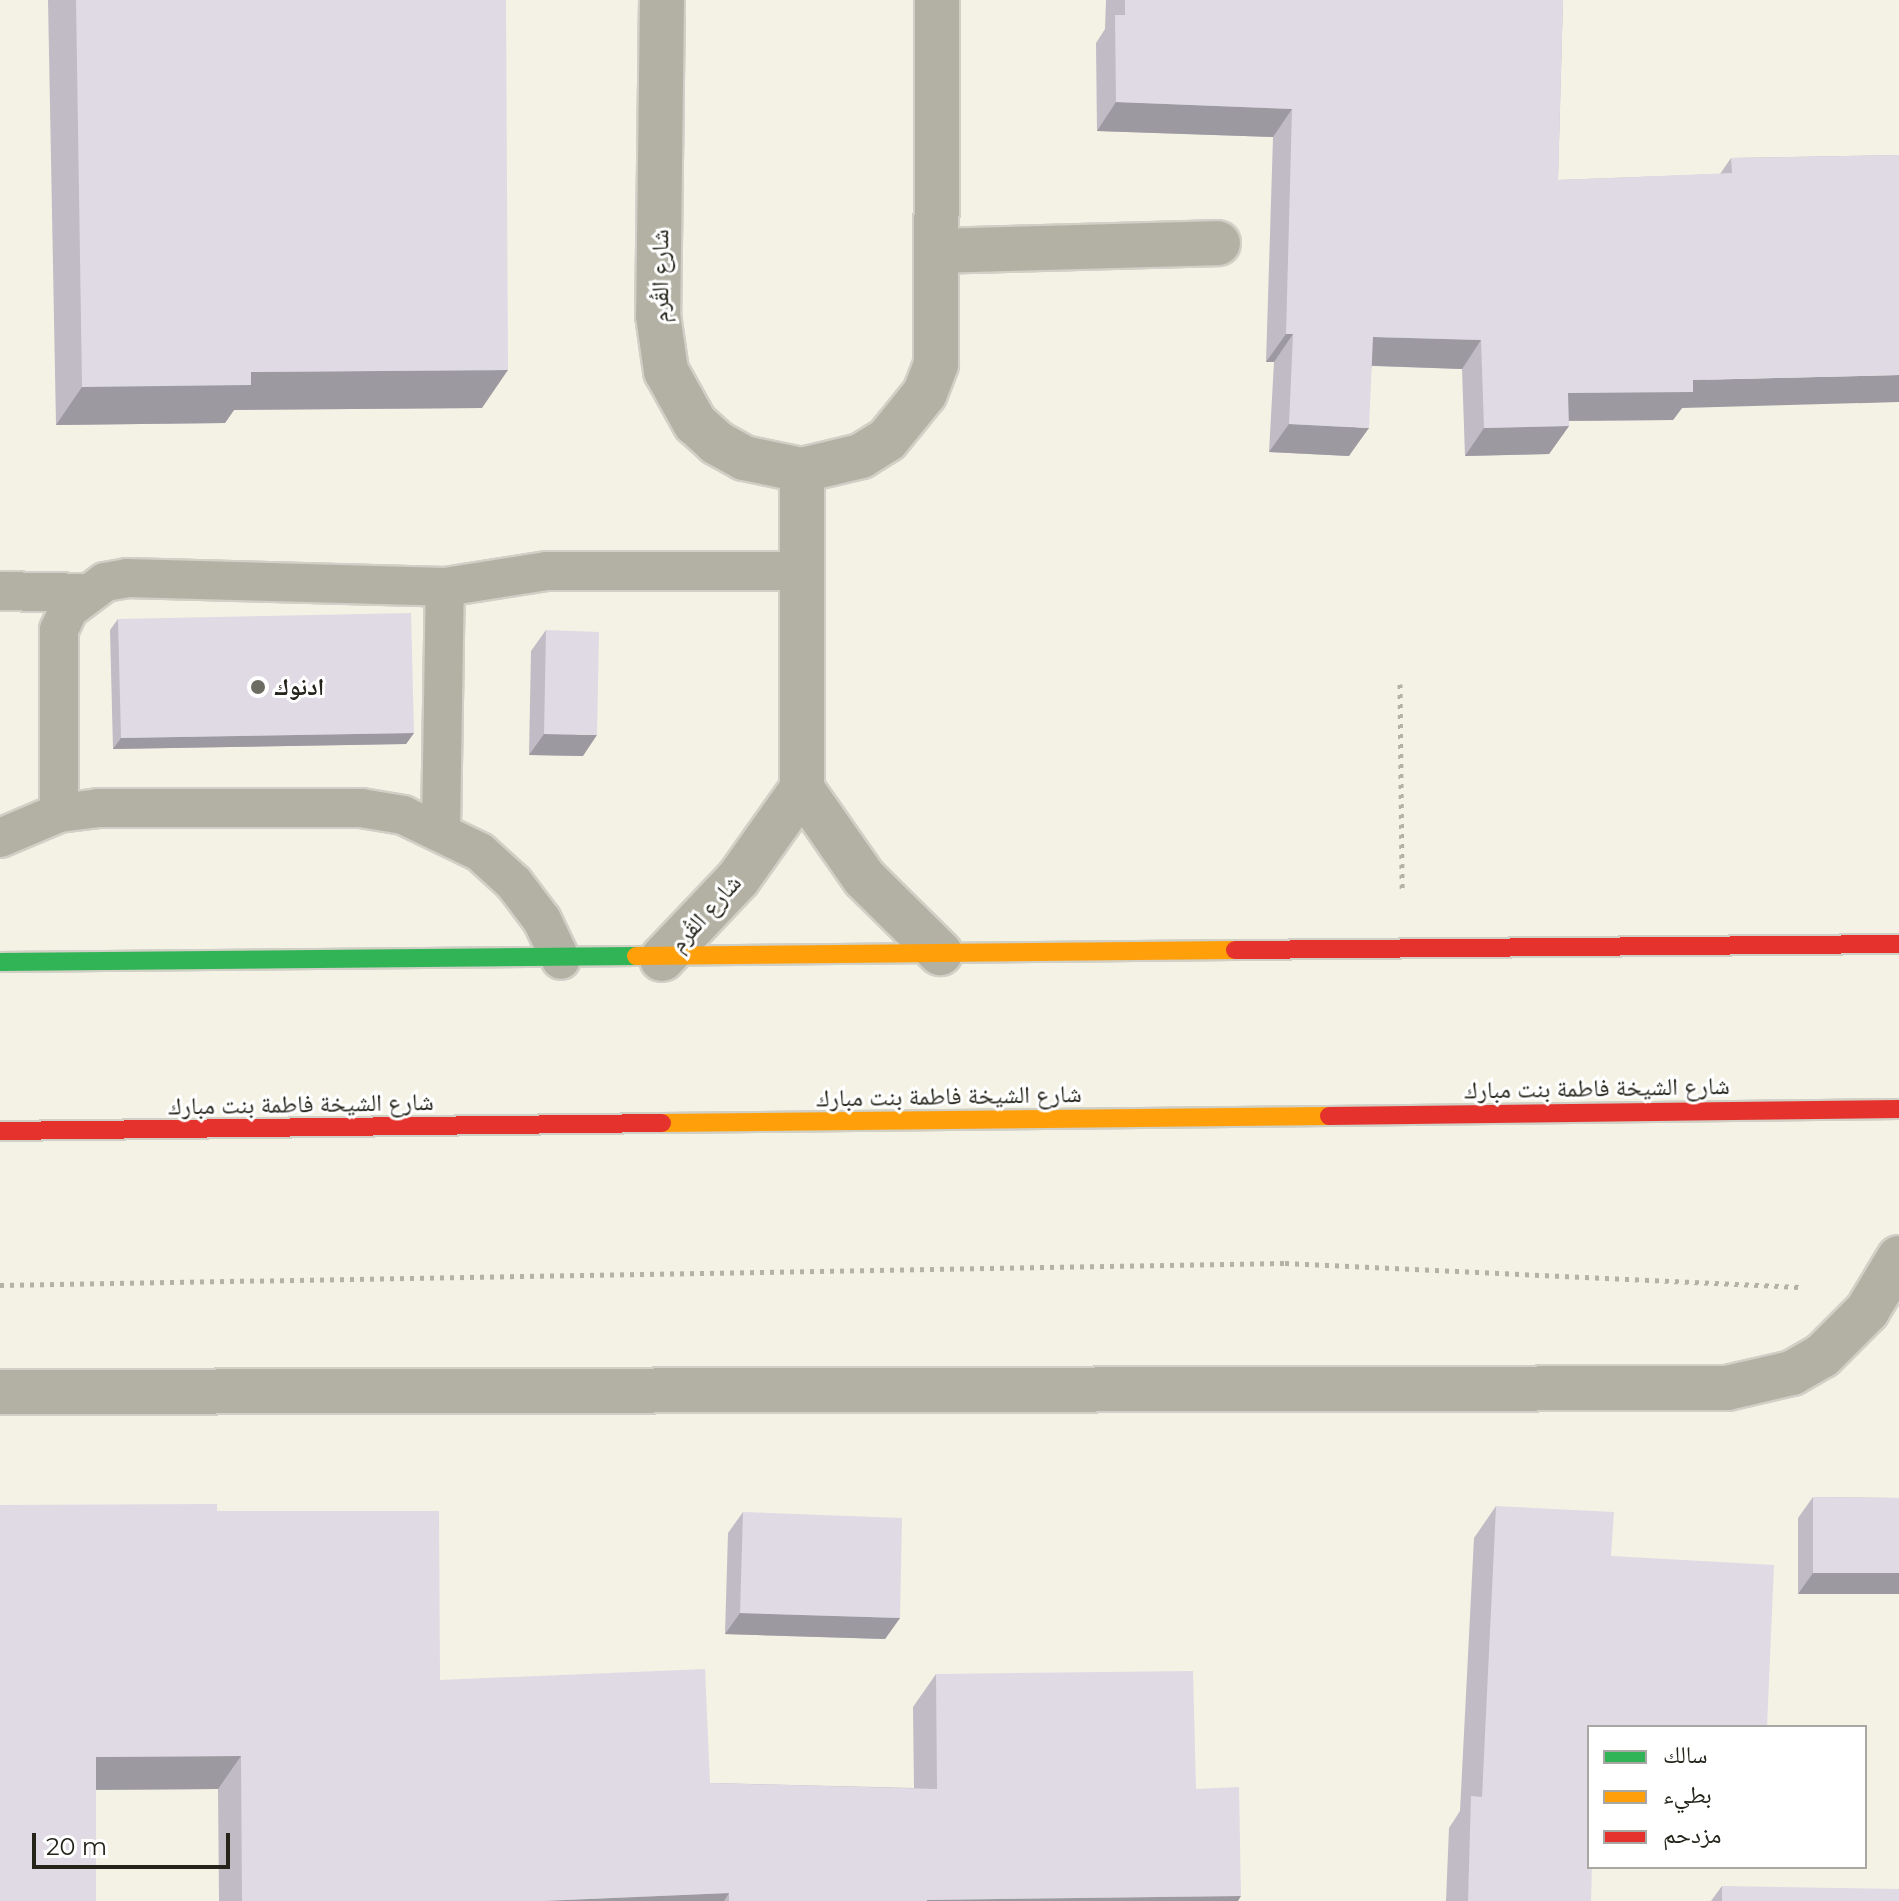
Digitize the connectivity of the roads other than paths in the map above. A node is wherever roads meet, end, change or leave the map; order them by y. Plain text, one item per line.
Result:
1 (662, 0) edge
2 (937, 0) edge
3 (1218, 243) dead end
4 (939, 251) junction
5 (802, 470) junction
6 (802, 571) junction
7 (445, 587) junction
8 (0, 591) edge
9 (85, 593) junction
10 (802, 789) junction
11 (59, 813) junction
12 (441, 830) junction
13 (0, 838) edge
14 (1899, 944) edge
15 (940, 953) junction
16 (662, 959) junction
17 (561, 960) junction
18 (0, 962) edge
19 (1899, 1109) edge
20 (0, 1131) edge
21 (1899, 1258) edge
22 (0, 1392) edge

1 - 5 street, شارع القُرم
2 - 4 street, شارع القُرم
3 - 4 street
4 - 5 street, شارع القُرم
5 - 6 street
6 - 7 lane
6 - 10 street
7 - 9 lane
7 - 12 lane
8 - 9 lane
9 - 11 lane
10 - 15 street
10 - 16 street, شارع القُرم
11 - 12 lane
11 - 13 lane
12 - 17 lane
14 - 15 main road
15 - 16 main road
16 - 17 main road
17 - 18 main road
19 - 20 main road, شارع الشيخة فاطمة بنت مبارك
21 - 22 street

